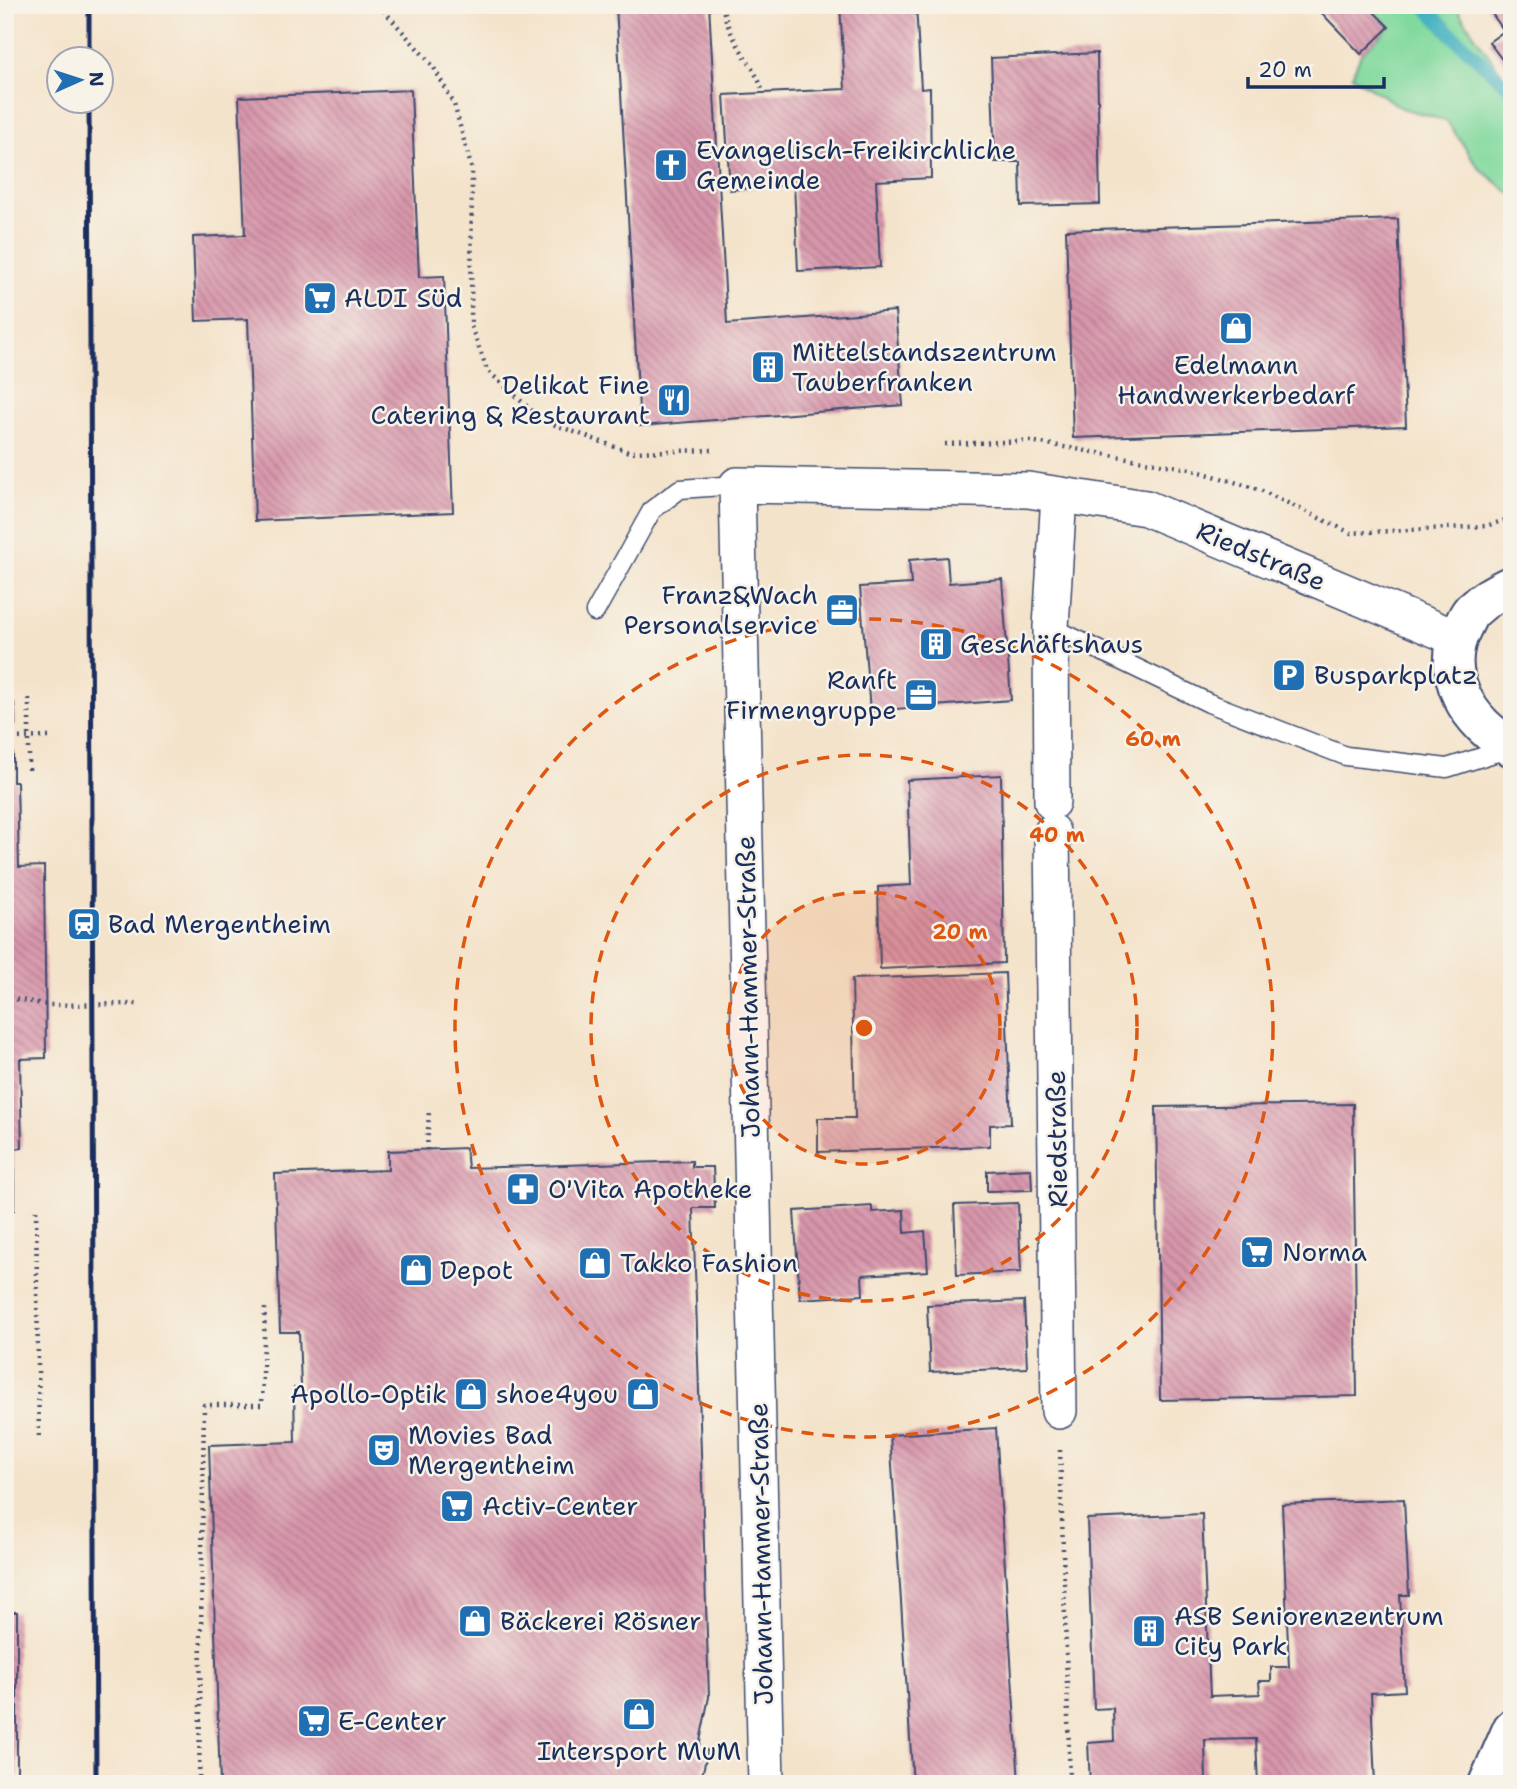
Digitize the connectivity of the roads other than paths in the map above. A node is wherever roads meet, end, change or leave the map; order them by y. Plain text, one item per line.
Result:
1 (737, 485) junction
2 (1059, 495) junction
3 (1512, 585) edge
4 (595, 612) dead end
5 (1051, 627) junction
6 (1457, 638) junction
7 (1511, 747) edge
8 (1059, 1411) road end
9 (1512, 1729) edge
10 (766, 1784) edge
11 (1488, 1784) edge

1 - 2 street, Riedstraße
1 - 4 lane
1 - 10 street, Johann-Hammer-Straße
2 - 5 street, Riedstraße
2 - 6 street, Riedstraße
3 - 6 street
5 - 7 lane
5 - 8 street, Riedstraße
6 - 7 street
9 - 11 street

